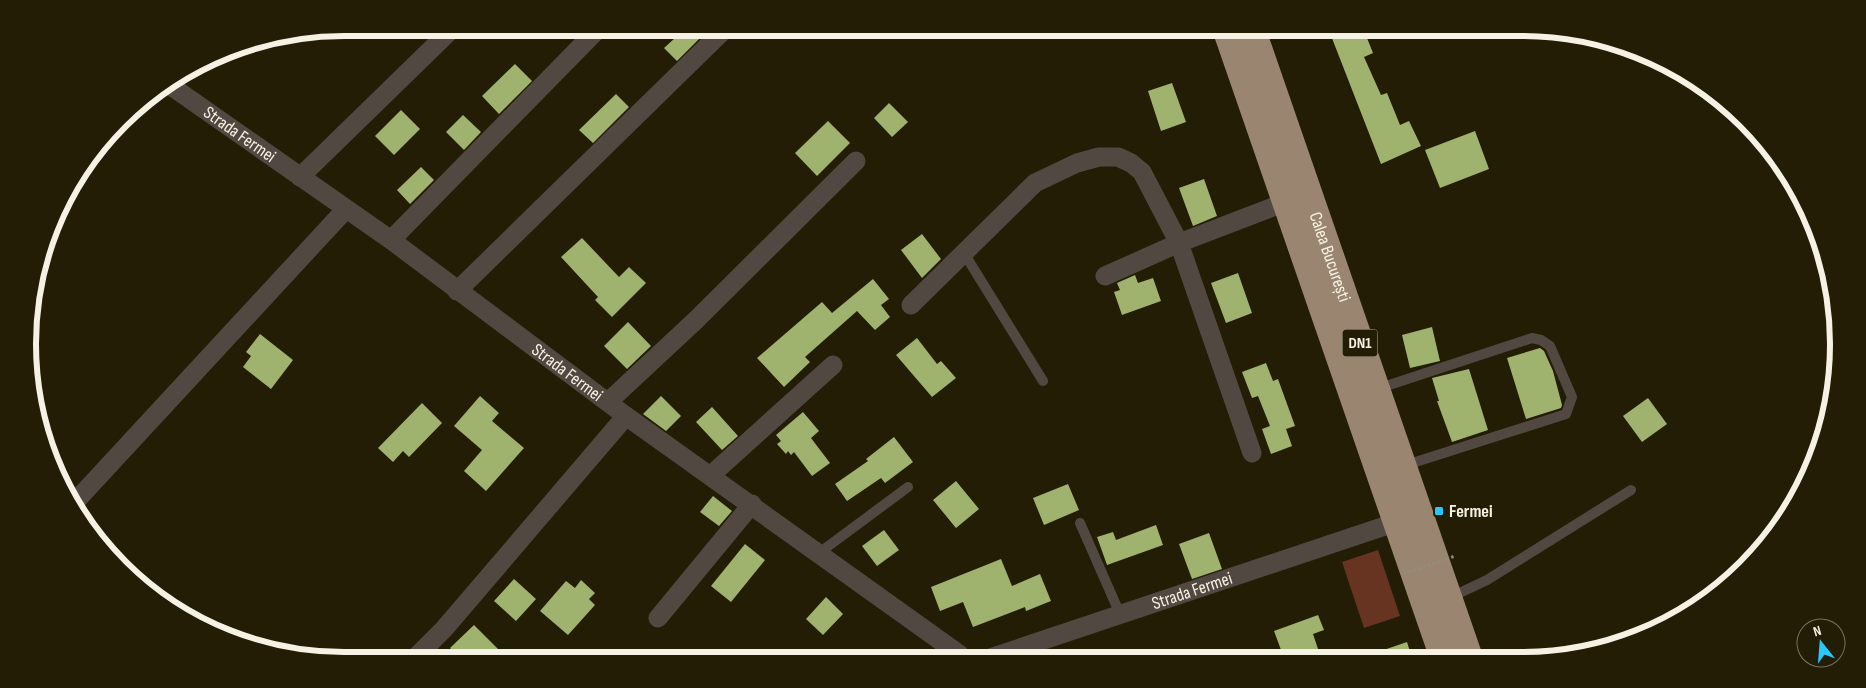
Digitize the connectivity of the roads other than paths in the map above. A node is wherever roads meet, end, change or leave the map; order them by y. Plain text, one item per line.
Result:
1 (445, 36) edge
2 (591, 36) edge
3 (718, 36) edge
4 (1229, 36) edge
5 (1253, 36) edge
6 (173, 88) edge
7 (856, 160) dead end
8 (300, 178) junction
9 (1286, 202) junction
10 (346, 209) junction
11 (391, 240) junction
12 (1179, 243) junction
13 (964, 253) junction
14 (1106, 276) dead end
15 (457, 291) junction
16 (911, 305) dead end
17 (833, 365) dead end
18 (1042, 381) dead end
19 (1376, 389) junction
20 (608, 402) junction
21 (626, 416) junction
22 (1252, 453) dead end
23 (1402, 467) junction
24 (711, 475) junction
25 (908, 487) dead end
26 (1631, 490) dead end
27 (78, 499) edge
28 (752, 504) junction
29 (1396, 522) junction
30 (1080, 523) dead end
31 (819, 553) junction
32 (1448, 599) junction
33 (1120, 614) junction
34 (658, 618) dead end
35 (421, 652) edge
36 (956, 652) edge
37 (1008, 652) edge
38 (1442, 652) edge
39 (1467, 652) edge

1 - 8 street
2 - 11 street
3 - 15 street
4 - 9 highway, Calea București / DN1
5 - 19 highway, Calea București / DN1
6 - 8 street, Strada Fermei
7 - 20 street
8 - 10 street, Strada Fermei
9 - 12 street
9 - 29 highway, Calea București / DN1
10 - 11 street, Strada Fermei
10 - 27 street
11 - 15 street, Strada Fermei
12 - 13 street
12 - 14 street
12 - 22 street
13 - 16 street
13 - 18 lane
15 - 20 street, Strada Fermei
17 - 24 street
19 - 23 highway, Calea București / DN1
19 - 23 lane
20 - 21 street, Strada Fermei
21 - 24 street, Strada Fermei
21 - 35 street
23 - 32 highway, Calea București / DN1
24 - 28 street, Strada Fermei
25 - 31 lane
26 - 32 lane
28 - 31 street, Strada Fermei
28 - 34 street
29 - 33 street, Strada Fermei
29 - 38 highway, Calea București / DN1
30 - 33 lane
31 - 36 street, Strada Fermei
32 - 39 highway, Calea București / DN1
33 - 37 street, Strada Fermei

